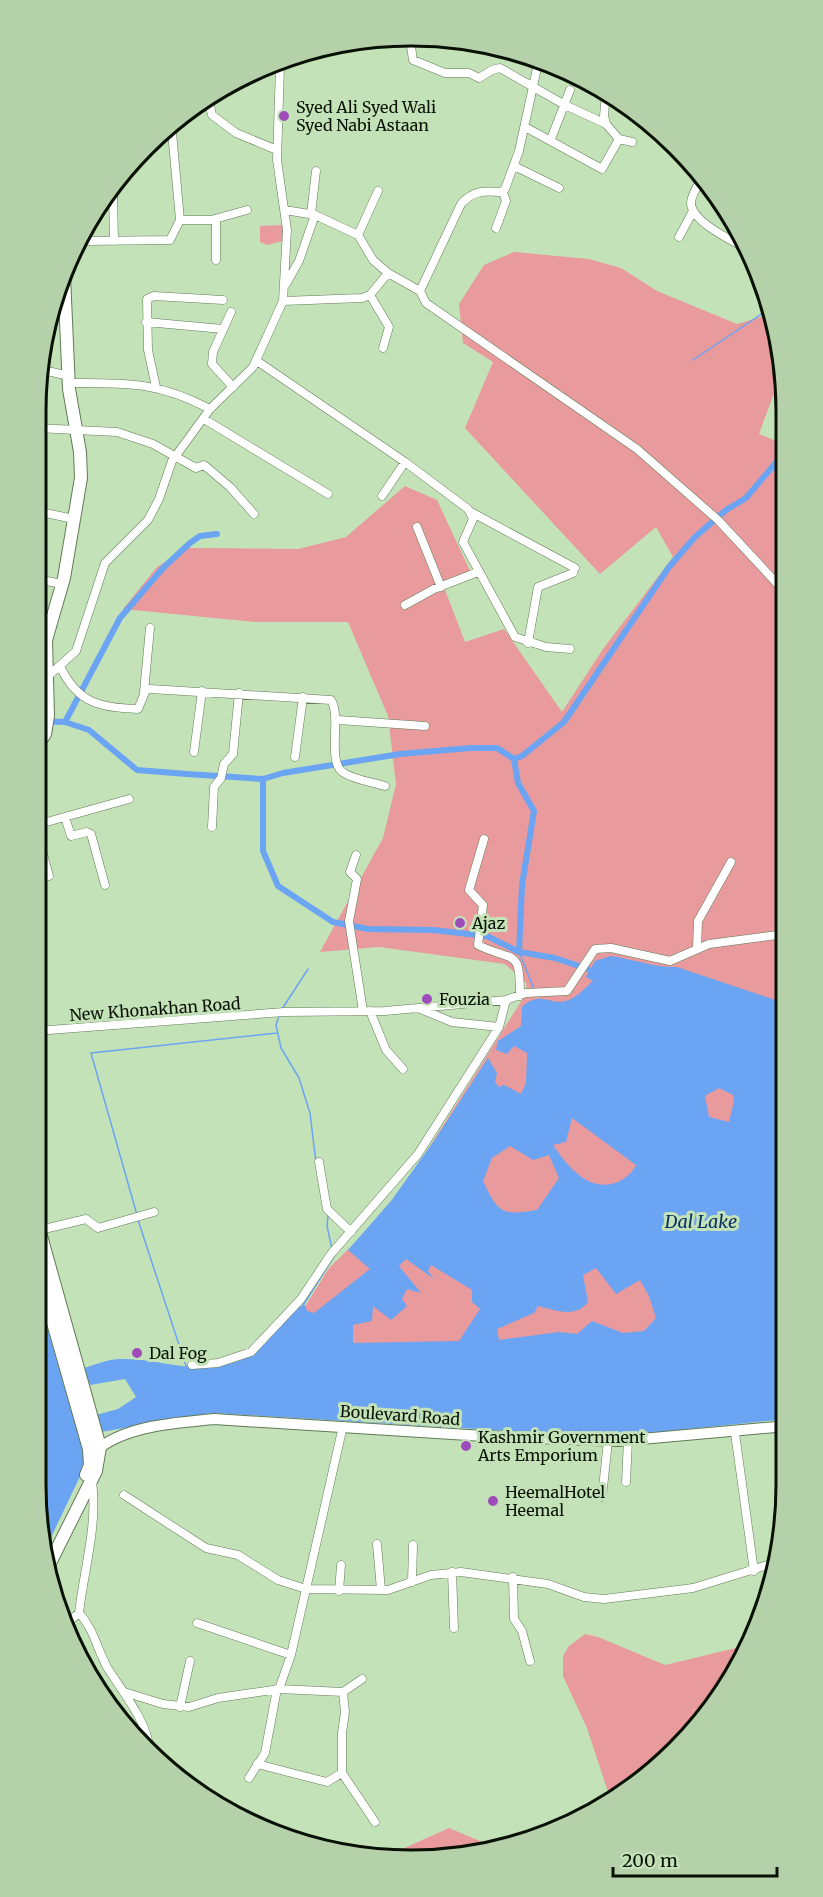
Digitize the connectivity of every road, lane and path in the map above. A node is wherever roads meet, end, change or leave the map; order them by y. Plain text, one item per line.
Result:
1 (411, 46) edge
2 (538, 69) edge
3 (280, 71) edge
4 (534, 86) junction
5 (570, 90) dead end
6 (605, 102) edge
7 (565, 105) junction
8 (210, 107) edge
9 (606, 124) junction
10 (525, 127) junction
11 (172, 136) edge
12 (551, 139) junction
13 (619, 139) junction
14 (632, 142) dead end
15 (277, 150) junction
16 (514, 166) junction
17 (316, 171) dead end
18 (698, 186) edge
19 (559, 188) dead end
20 (378, 191) dead end
21 (502, 192) junction
22 (113, 202) edge
23 (247, 210) dead end
24 (285, 210) junction
25 (693, 211) junction
26 (313, 215) junction
27 (216, 219) junction
28 (180, 220) junction
29 (495, 228) dead end
30 (358, 235) junction
31 (679, 237) dead end
32 (89, 240) edge
33 (114, 241) junction
34 (735, 242) edge
35 (216, 260) dead end
36 (388, 273) junction
37 (286, 285) junction
38 (420, 291) junction
39 (370, 296) junction
40 (65, 298) edge
41 (223, 300) dead end
42 (283, 301) junction
43 (61, 310) edge
44 (231, 312) dead end
45 (146, 322) junction
46 (223, 329) junction
47 (382, 348) dead end
48 (257, 361) junction
49 (49, 373) edge
50 (67, 383) junction
51 (156, 387) junction
52 (233, 387) junction
53 (210, 409) junction
54 (204, 419) junction
55 (46, 430) edge
56 (76, 435) junction
57 (176, 455) junction
58 (405, 462) junction
59 (328, 494) dead end
60 (382, 496) dead end
61 (471, 512) junction
62 (46, 513) edge
63 (254, 514) dead end
64 (69, 518) junction
65 (417, 527) dead end
66 (478, 572) junction
67 (46, 581) edge
68 (776, 582) edge
69 (57, 583) junction
70 (441, 586) junction
71 (405, 605) dead end
72 (46, 622) edge
73 (150, 628) dead end
74 (46, 640) edge
75 (528, 643) junction
76 (570, 649) dead end
77 (60, 666) junction
78 (46, 680) edge
79 (202, 691) junction
80 (144, 692) junction
81 (46, 693) edge
82 (239, 693) junction
83 (303, 697) junction
84 (335, 717) junction
85 (46, 722) edge
86 (424, 726) dead end
87 (194, 752) dead end
88 (295, 757) dead end
89 (386, 786) dead end
90 (129, 799) dead end
91 (65, 817) junction
92 (46, 824) edge
93 (212, 827) dead end
94 (484, 838) dead end
95 (356, 855) dead end
96 (46, 862) edge
97 (731, 862) dead end
98 (50, 876) dead end
99 (105, 885) dead end
100 (776, 935) edge
101 (697, 948) junction
102 (523, 994) junction
103 (506, 1000) junction
104 (418, 1008) junction
105 (366, 1011) junction
106 (500, 1027) junction
107 (46, 1030) edge
108 (403, 1069) dead end
109 (319, 1162) dead end
110 (154, 1212) dead end
111 (46, 1223) edge
112 (351, 1232) junction
113 (46, 1262) edge
114 (46, 1286) edge
115 (56, 1309) junction
116 (192, 1365) dead end
117 (343, 1426) junction
118 (776, 1427) edge
119 (735, 1433) junction
120 (628, 1440) junction
121 (608, 1441) junction
122 (95, 1443) junction
123 (91, 1479) junction
124 (626, 1482) dead end
125 (124, 1495) dead end
126 (602, 1497) dead end
127 (377, 1544) dead end
128 (413, 1545) dead end
129 (52, 1547) edge
130 (54, 1555) edge
131 (341, 1565) dead end
132 (767, 1566) edge
133 (754, 1571) junction
134 (452, 1572) junction
135 (513, 1577) junction
136 (412, 1582) junction
137 (306, 1589) junction
138 (381, 1590) junction
139 (339, 1591) junction
140 (79, 1613) junction
141 (72, 1619) edge
142 (197, 1623) dead end
143 (454, 1628) dead end
144 (291, 1655) junction
145 (190, 1661) dead end
146 (530, 1661) dead end
147 (362, 1679) dead end
148 (278, 1689) junction
149 (124, 1692) junction
150 (343, 1692) junction
151 (180, 1707) junction
152 (147, 1738) edge
153 (257, 1764) junction
154 (342, 1773) junction
155 (249, 1778) dead end
156 (375, 1822) dead end

1 - 4 street
2 - 4 street
3 - 15 street
4 - 7 street
4 - 10 street
5 - 7 street
6 - 9 street
7 - 9 street
7 - 12 street
8 - 15 street
9 - 13 street
10 - 12 street
10 - 16 street
11 - 28 street
12 - 13 street
13 - 14 street
15 - 24 street
16 - 19 street
16 - 21 street
17 - 26 street
18 - 25 street
20 - 30 street
21 - 29 street
21 - 38 street
22 - 33 street
23 - 27 street
24 - 26 street
24 - 37 street
25 - 31 street
25 - 34 street
26 - 30 street
26 - 37 street
27 - 28 street
27 - 35 street
28 - 33 street
30 - 36 street
32 - 33 street
36 - 38 street
36 - 39 street
37 - 42 street
38 - 68 street
39 - 42 street
39 - 47 street
40 - 50 highway
41 - 45 street
42 - 48 street
43 - 50 highway
44 - 46 street
45 - 46 street
45 - 51 street
46 - 52 street
48 - 52 street
48 - 58 street
49 - 50 street
50 - 51 street
50 - 56 highway
51 - 53 street
52 - 53 street
53 - 54 street
54 - 57 street
54 - 59 street
55 - 56 street
56 - 57 street
56 - 64 highway
56 - 74 highway
57 - 63 street
57 - 77 street
58 - 60 street
58 - 61 street
61 - 66 street
61 - 75 street
62 - 64 street
64 - 69 highway
65 - 70 street
66 - 70 street
66 - 75 street
67 - 69 street
69 - 72 highway
70 - 71 street
73 - 80 street
75 - 76 street
77 - 78 street
77 - 80 street
79 - 80 street
79 - 82 street
79 - 87 street
81 - 85 highway
82 - 83 street
82 - 93 street
83 - 84 street
83 - 88 street
84 - 86 street
84 - 89 street
90 - 91 street
91 - 92 street
91 - 99 street
94 - 102 street
95 - 105 street
96 - 98 street
97 - 101 street
100 - 101 street
101 - 102 street, New Khonakhan Road
102 - 103 street, New Khonakhan Road
103 - 104 street, New Khonakhan Road
103 - 106 street
104 - 105 street, New Khonakhan Road
104 - 106 street
105 - 107 street, New Khonakhan Road
105 - 108 street
106 - 112 street
109 - 112 street
110 - 111 street
112 - 116 street
113 - 115 highway
114 - 115 highway
115 - 122 highway
115 - 122 highway
117 - 121 main road, Boulevard Road
117 - 122 main road, Boulevard Road
117 - 137 street
118 - 119 main road, Boulevard Road
119 - 120 main road, Boulevard Road
119 - 133 street
120 - 121 main road, Boulevard Road
120 - 124 street
121 - 126 street
122 - 123 highway
122 - 129 highway
123 - 130 highway
123 - 140 street
125 - 137 street
127 - 138 street
128 - 136 street
131 - 139 street
132 - 133 street
133 - 135 street
134 - 135 street
134 - 136 street
134 - 143 street
135 - 146 street
136 - 138 street
137 - 139 street
137 - 144 street
138 - 139 street
140 - 141 street
140 - 149 street
142 - 144 street
144 - 148 street
145 - 151 street
147 - 150 street
148 - 150 street
148 - 151 street
148 - 153 street
149 - 151 street
149 - 152 street
150 - 154 street
153 - 154 street
153 - 155 street
154 - 156 street

